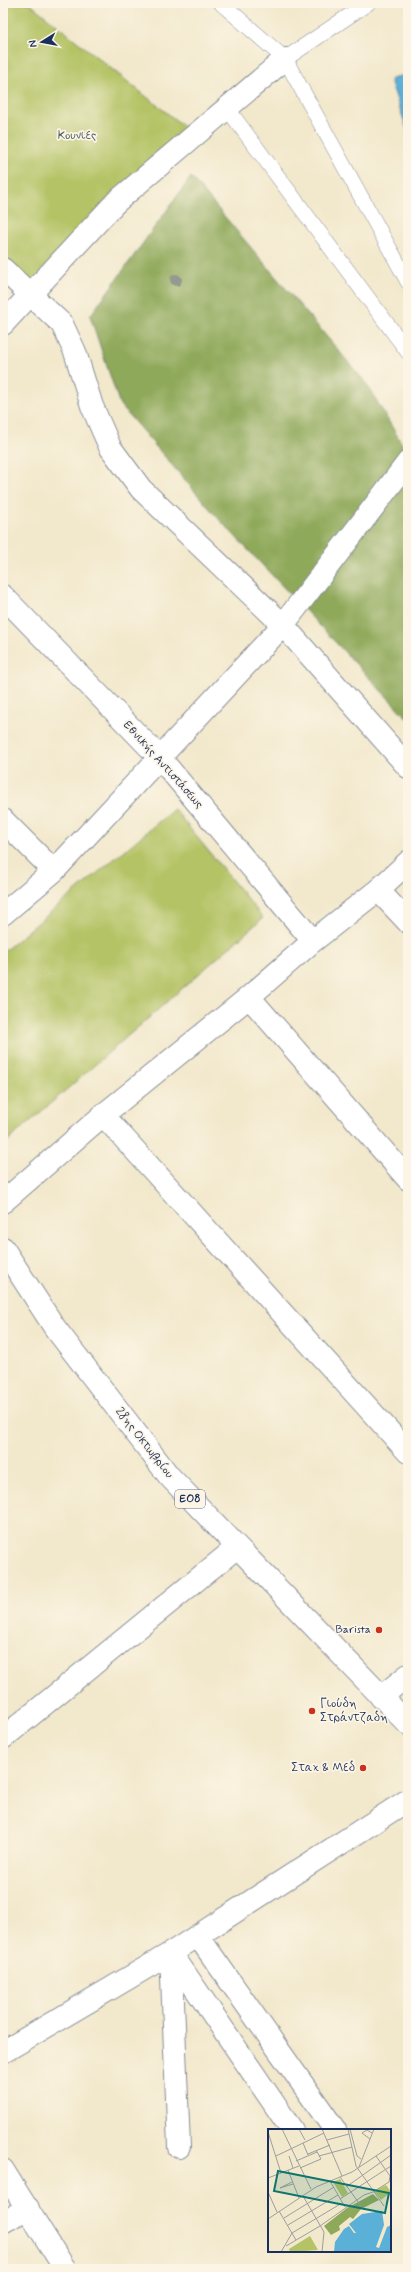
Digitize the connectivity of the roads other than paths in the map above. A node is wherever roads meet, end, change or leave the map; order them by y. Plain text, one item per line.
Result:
1 (221, 3) edge
2 (368, 3) edge
3 (285, 59) junction
4 (228, 108) junction
5 (3, 269) edge
6 (408, 282) edge
7 (29, 296) junction
8 (3, 324) edge
9 (408, 352) edge
10 (408, 462) edge
11 (3, 596) edge
12 (283, 625) junction
13 (160, 758) junction
14 (408, 767) edge
15 (3, 820) edge
16 (408, 862) edge
17 (54, 871) junction
18 (378, 890) junction
19 (3, 914) edge
20 (408, 922) edge
21 (313, 941) junction
22 (249, 997) junction
23 (102, 1115) junction
24 (408, 1179) edge
25 (3, 1202) edge
26 (3, 1248) edge
27 (408, 1452) edge
28 (236, 1548) junction
29 (408, 1675) edge
30 (381, 1697) junction
31 (408, 1724) edge
32 (3, 1738) edge
33 (408, 1800) edge
34 (198, 1936) junction
35 (171, 1953) junction
36 (3, 2052) edge
37 (291, 2129) edge
38 (334, 2129) edge
39 (179, 2147) dead end
40 (3, 2170) edge
41 (28, 2208) junction
42 (3, 2222) edge
43 (65, 2269) edge

1 - 3 lane
2 - 3 lane
3 - 4 street
3 - 6 lane
4 - 7 street
4 - 9 lane
5 - 7 street
7 - 8 street
7 - 12 street
10 - 12 street
11 - 13 street, Εθνικής Αντιστάσεως
12 - 13 street
12 - 14 street
13 - 17 street
13 - 21 street, Εθνικής Αντιστάσεως
15 - 17 street
16 - 18 street
17 - 19 street
18 - 20 street
18 - 21 street
21 - 22 street
22 - 23 street
22 - 24 street
23 - 25 street
23 - 27 street
26 - 28 street, 28ης Οκτωβρίου / ΕΟ8
28 - 30 street, 28ης Οκτωβρίου / ΕΟ8
28 - 32 street
29 - 30 street
30 - 31 street, 28ης Οκτωβρίου / ΕΟ8
33 - 34 street
34 - 35 street
34 - 38 street
35 - 36 street
35 - 37 street
35 - 39 street
40 - 41 street
41 - 42 street
41 - 43 street

